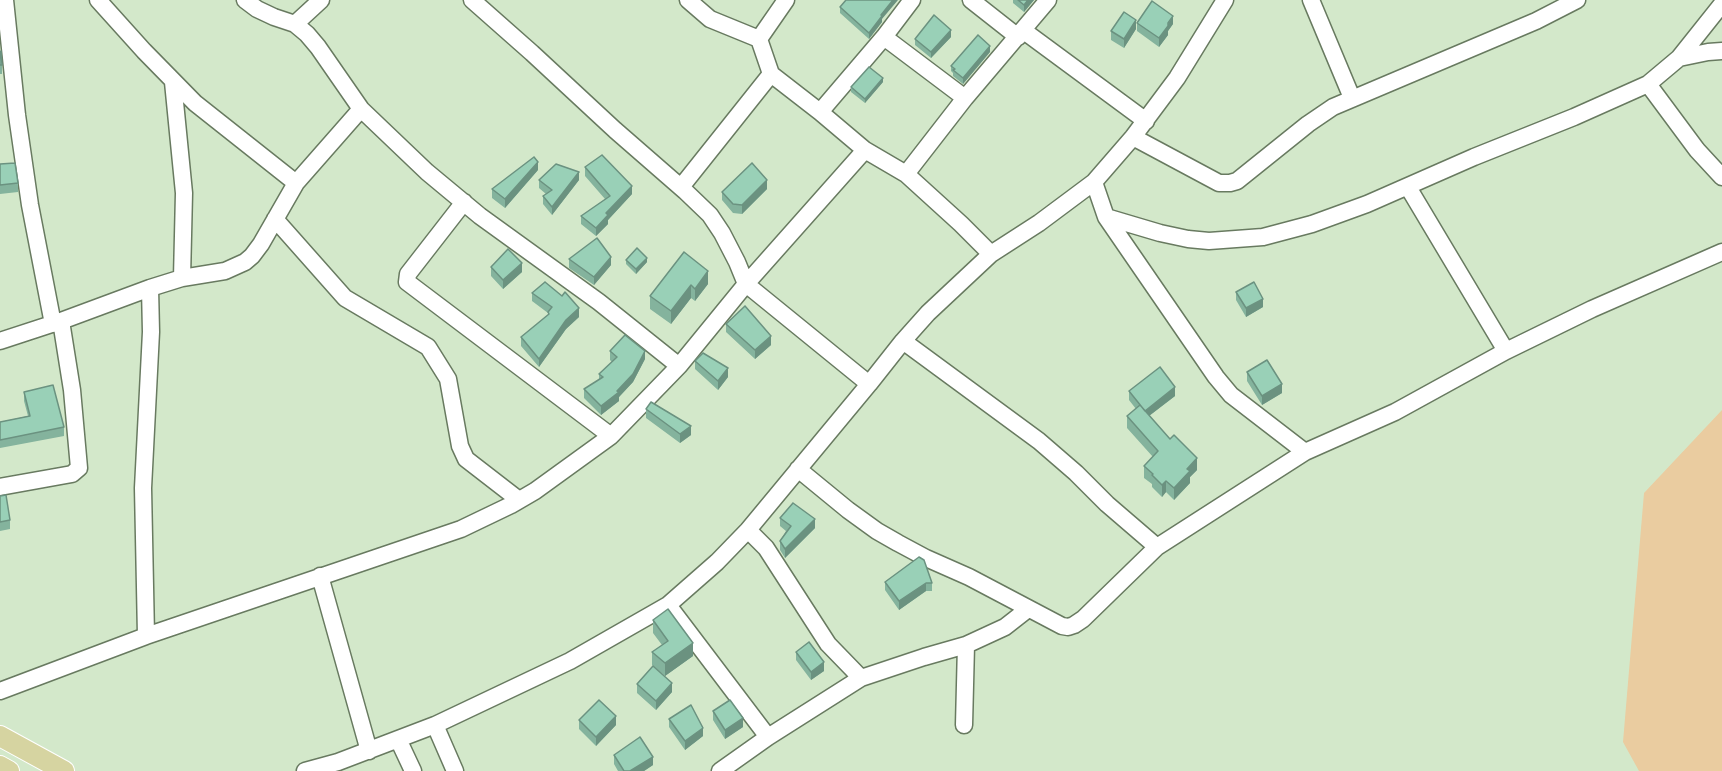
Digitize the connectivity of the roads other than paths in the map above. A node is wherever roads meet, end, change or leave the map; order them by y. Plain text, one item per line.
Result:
1 (5, 0) edge
2 (98, 0) edge
3 (245, 0) edge
4 (321, 0) edge
5 (472, 0) edge
6 (688, 0) edge
7 (786, 0) edge
8 (912, 0) edge
9 (971, 0) edge
10 (1048, 0) edge
11 (1226, 0) edge
12 (1311, 0) edge
13 (1576, 0) edge
14 (1722, 4) edge
15 (295, 24) junction
16 (1021, 34) junction
17 (884, 37) junction
18 (759, 39) junction
19 (1722, 51) edge
20 (1679, 58) junction
21 (771, 74) junction
22 (173, 82) junction
23 (1648, 84) junction
24 (965, 98) junction
25 (1352, 98) junction
26 (361, 109) junction
27 (820, 112) junction
28 (1146, 120) junction
29 (1133, 137) junction
30 (865, 150) junction
31 (906, 174) junction
32 (1722, 177) edge
33 (1094, 182) junction
34 (296, 183) junction
35 (681, 187) junction
36 (1408, 187) junction
37 (464, 202) junction
38 (1106, 217) junction
39 (275, 219) junction
40 (1722, 252) edge
41 (991, 254) junction
42 (182, 278) junction
43 (746, 284) junction
44 (150, 288) junction
45 (57, 322) junction
46 (0, 341) edge
47 (903, 341) junction
48 (1506, 351) junction
49 (679, 366) junction
50 (869, 384) junction
51 (611, 436) junction
52 (1305, 452) junction
53 (798, 469) junction
54 (0, 486) edge
55 (519, 500) junction
56 (748, 530) junction
57 (1157, 547) junction
58 (320, 576) junction
59 (668, 605) junction
60 (1028, 609) junction
61 (146, 636) junction
62 (966, 645) junction
63 (861, 678) junction
64 (0, 691) edge
65 (435, 725) junction
66 (964, 725) dead end
67 (0, 736) edge
68 (768, 737) junction
69 (398, 740) junction
70 (369, 752) junction
71 (0, 766) edge
72 (9, 771) edge
73 (64, 771) edge
74 (305, 771) edge
75 (413, 771) edge
76 (455, 771) edge
77 (720, 771) edge

1 - 45 street
2 - 22 street
3 - 15 street
4 - 15 street
5 - 35 street
6 - 18 street
7 - 18 street
8 - 17 street
9 - 16 street
10 - 16 street
11 - 28 street
12 - 25 street
13 - 25 street
14 - 20 street
15 - 26 street
16 - 24 street
16 - 28 street
17 - 24 street
17 - 27 street
18 - 21 street
19 - 20 street
20 - 23 street
21 - 27 street
21 - 35 street
22 - 34 street
22 - 42 street
23 - 32 street
23 - 36 street
24 - 31 street
25 - 29 street
26 - 34 street
26 - 37 street
27 - 30 street
28 - 29 street
29 - 33 street
30 - 31 street
30 - 43 street
31 - 41 street
33 - 38 street
33 - 41 street
34 - 39 street
35 - 43 street
36 - 38 street
36 - 48 street
37 - 49 street
37 - 51 street
38 - 52 street
39 - 42 street
39 - 55 street
40 - 48 street
41 - 47 street
42 - 44 street
43 - 49 street
43 - 50 street
44 - 45 street
44 - 61 street
45 - 46 street
45 - 54 street
47 - 50 street
47 - 57 street
48 - 52 street
49 - 51 street
50 - 53 street
51 - 55 street
52 - 57 street
53 - 56 street
53 - 60 street
55 - 58 street
56 - 59 street
56 - 63 street
57 - 60 street
58 - 61 street
58 - 70 street
59 - 65 street
59 - 68 street
60 - 62 street
61 - 64 street
62 - 63 street
62 - 66 street
63 - 68 street
65 - 69 street
65 - 76 street
67 - 73 main road
68 - 77 street
69 - 70 street
69 - 75 street
70 - 74 street
71 - 72 main road

